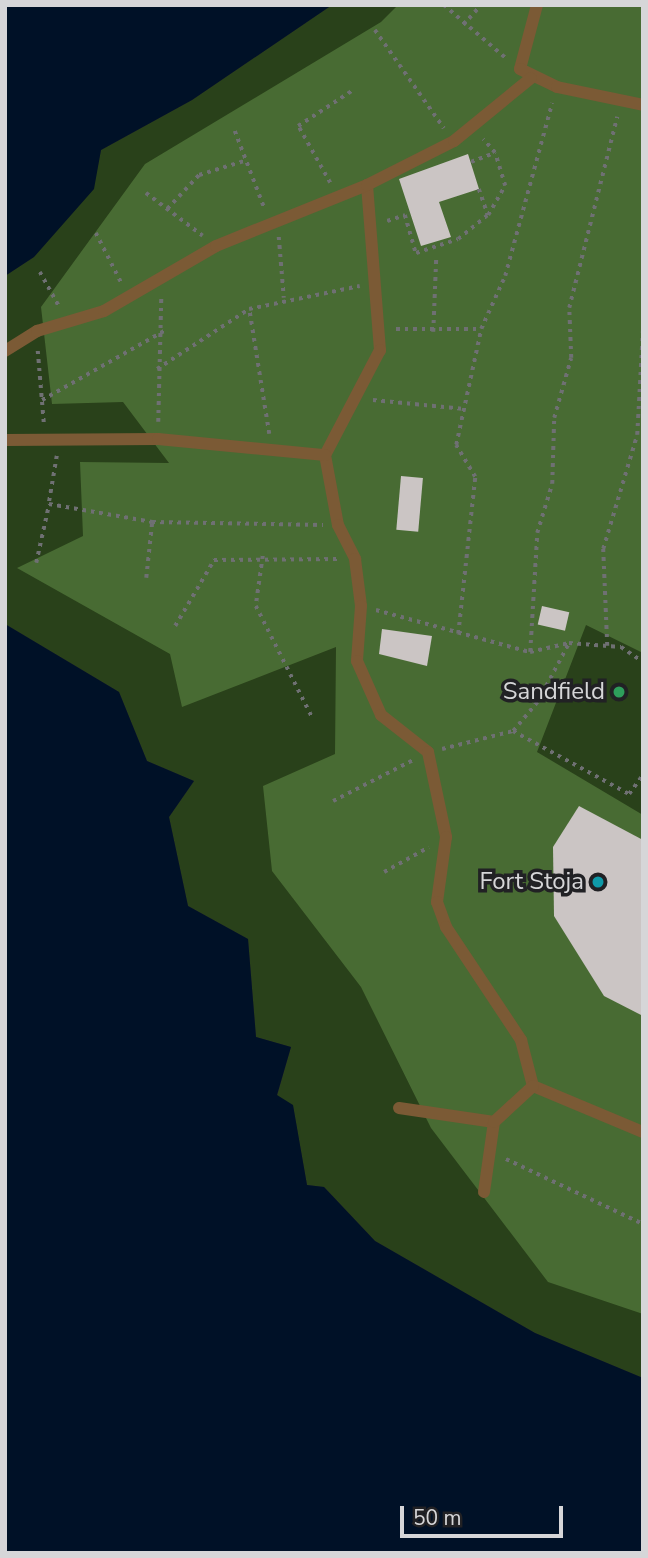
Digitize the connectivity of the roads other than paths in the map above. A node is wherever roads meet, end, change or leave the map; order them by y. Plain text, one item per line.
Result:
1 (537, 5) edge
2 (531, 78) junction
3 (643, 105) edge
4 (367, 185) junction
5 (5, 351) edge
6 (5, 440) edge
7 (325, 455) junction
8 (533, 1086) junction
9 (399, 1108) dead end
10 (494, 1122) junction
11 (643, 1132) edge
12 (484, 1192) dead end

1 - 2 lane
2 - 3 lane
2 - 4 lane
4 - 5 lane
4 - 7 lane
6 - 7 lane
7 - 8 lane
8 - 10 lane
8 - 11 lane
9 - 10 lane
10 - 12 lane

